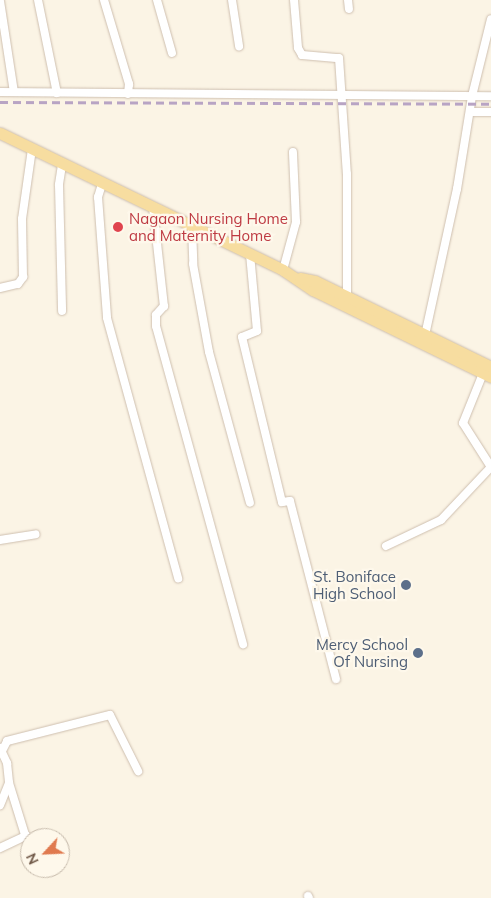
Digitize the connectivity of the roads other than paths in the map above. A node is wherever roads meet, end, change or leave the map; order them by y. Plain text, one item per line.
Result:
1 (38, 0) edge
2 (104, 0) edge
3 (157, 0) edge
4 (232, 0) edge
5 (294, 0) edge
6 (348, 0) edge
7 (0, 1) edge
8 (349, 9) dead end
9 (491, 19) edge
10 (239, 46) dead end
11 (172, 53) dead end
12 (0, 92) edge
13 (14, 92) junction
14 (58, 93) junction
15 (128, 94) junction
16 (472, 96) junction
17 (491, 96) edge
18 (340, 98) junction
19 (471, 112) junction
20 (491, 112) edge
21 (0, 134) edge
22 (32, 149) junction
23 (293, 152) dead end
24 (62, 165) junction
25 (102, 184) junction
26 (153, 207) junction
27 (192, 226) junction
28 (250, 254) junction
29 (283, 270) junction
30 (298, 278) junction
31 (0, 288) edge
32 (347, 296) junction
33 (62, 311) dead end
34 (424, 340) junction
35 (488, 371) edge
36 (250, 503) dead end
37 (36, 534) dead end
38 (0, 540) edge
39 (386, 546) dead end
40 (178, 578) dead end
41 (243, 644) dead end
42 (336, 679) dead end
43 (2, 752) edge
44 (138, 771) dead end
45 (9, 783) junction
46 (0, 804) edge
47 (23, 828) edge
48 (20, 839) edge
49 (0, 848) edge

1 - 14 street
2 - 15 street
3 - 11 street
4 - 10 street
5 - 18 street
6 - 8 street
7 - 13 street
9 - 16 street
12 - 13 street
13 - 14 street
14 - 15 street
15 - 18 street
16 - 17 street
16 - 18 street
16 - 19 street
18 - 32 street
19 - 20 street
19 - 34 street
21 - 22 main road
22 - 24 main road
22 - 31 street
23 - 29 street
24 - 25 main road
24 - 33 street
25 - 26 main road
25 - 40 street
26 - 27 main road
26 - 41 street
27 - 28 main road
27 - 36 street
28 - 29 main road
28 - 42 street
29 - 30 main road
30 - 32 main road
30 - 34 main road
32 - 34 main road
34 - 35 main road
35 - 39 street
37 - 38 street
43 - 44 street
43 - 45 street
45 - 46 street
45 - 47 street
48 - 49 street

